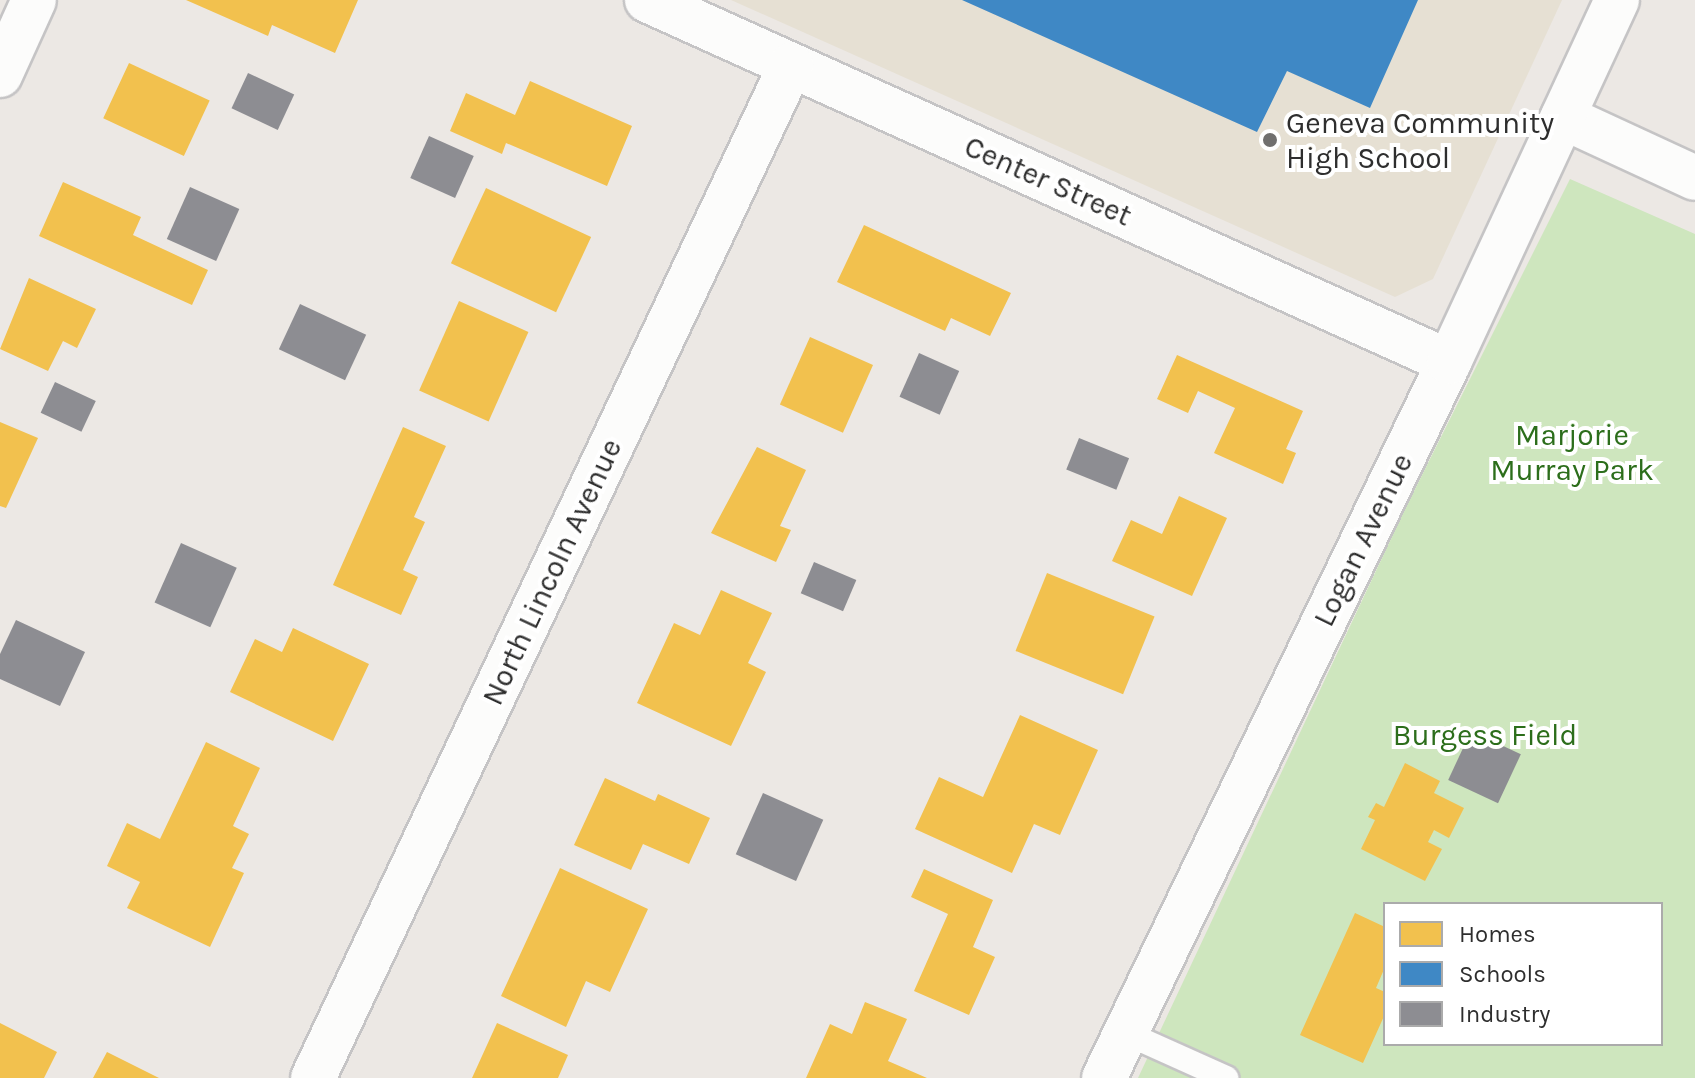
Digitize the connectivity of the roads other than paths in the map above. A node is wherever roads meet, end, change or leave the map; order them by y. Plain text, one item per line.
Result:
1 (34, 0) edge
2 (647, 0) edge
3 (1617, 0) edge
4 (791, 65) junction
5 (0, 75) edge
6 (1563, 117) junction
7 (1695, 178) edge
8 (1449, 362) junction
9 (1126, 1033) junction
10 (313, 1078) edge
11 (1104, 1078) edge
12 (1226, 1078) edge

1 - 5 street
2 - 4 street, Center Street
3 - 6 street, Logan Avenue
4 - 8 street, Center Street
4 - 10 street, North Lincoln Avenue
6 - 7 street
6 - 8 street, Logan Avenue
8 - 9 street, Logan Avenue
9 - 11 street, Logan Avenue
9 - 12 lane

